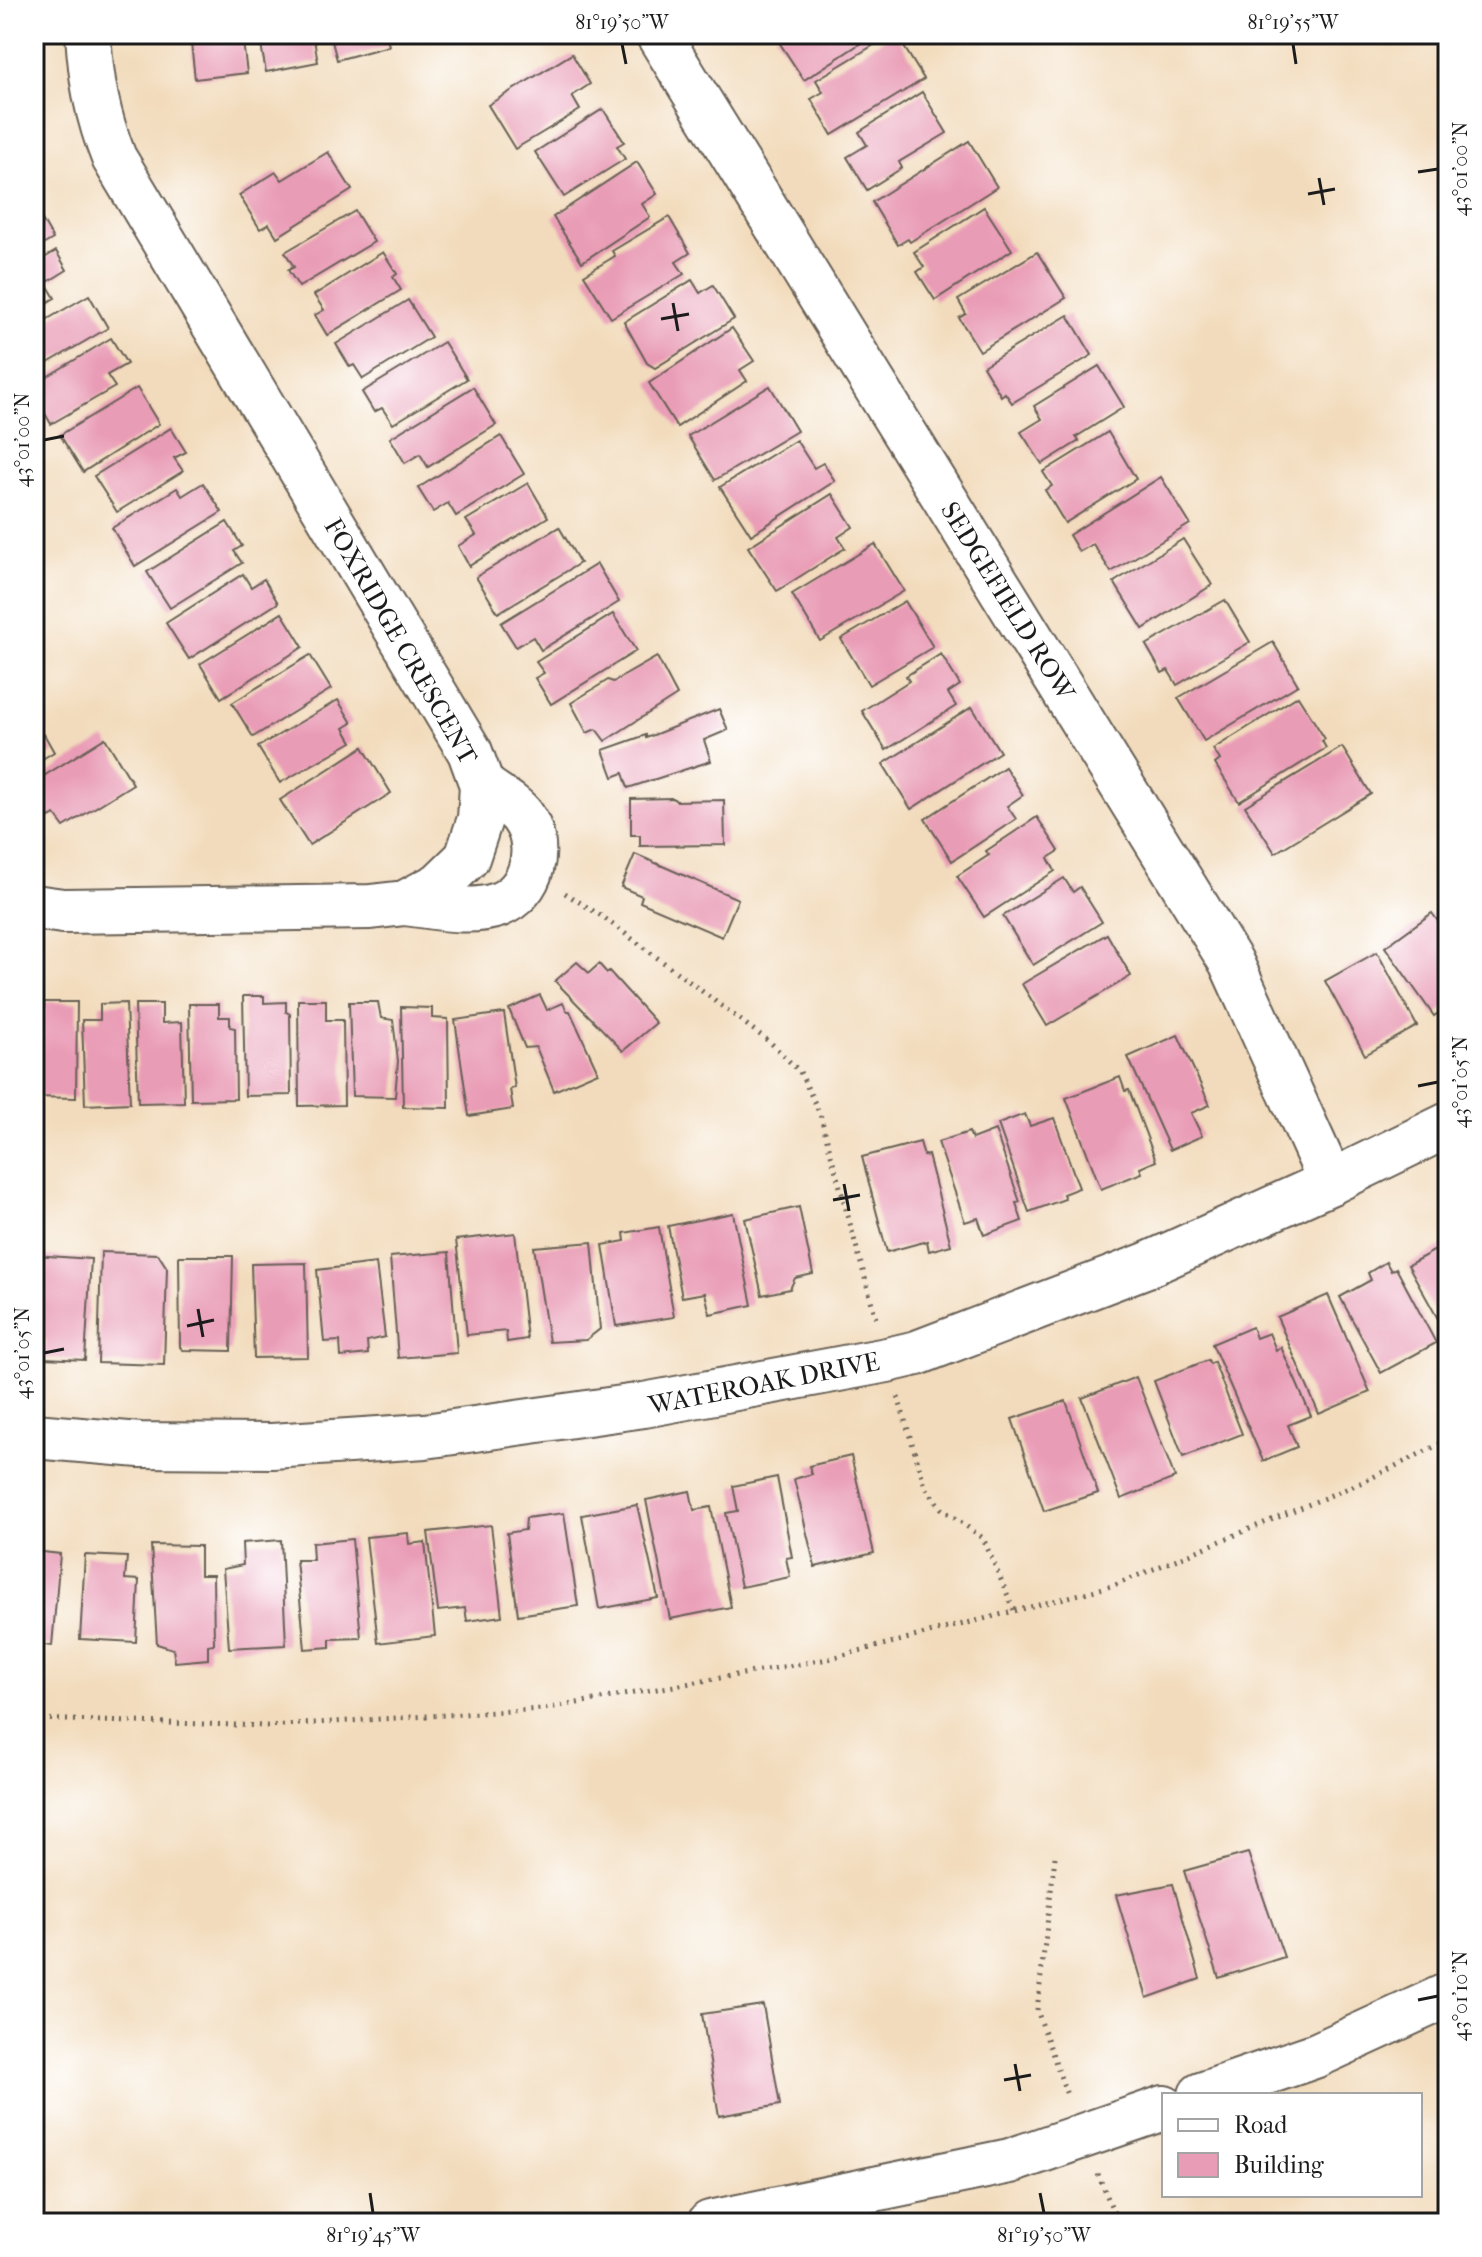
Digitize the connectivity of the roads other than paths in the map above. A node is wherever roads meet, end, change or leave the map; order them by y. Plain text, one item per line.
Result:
1 (88, 34) edge
2 (658, 34) edge
3 (482, 785) junction
4 (405, 903) junction
5 (34, 907) edge
6 (1448, 1125) edge
7 (1331, 1182) junction
8 (34, 1436) edge
9 (1448, 1995) edge
10 (1207, 2093) edge
11 (1162, 2109) edge
12 (710, 2223) edge

1 - 3 street, FOXRIDGE CRESCENT
2 - 7 street, SEDGEFIELD ROW
3 - 4 street, FOXRIDGE CRESCENT
3 - 4 street
4 - 5 street, FOXRIDGE CRESCENT
6 - 7 street, WATEROAK DRIVE
7 - 8 street, WATEROAK DRIVE
9 - 10 street
11 - 12 street

